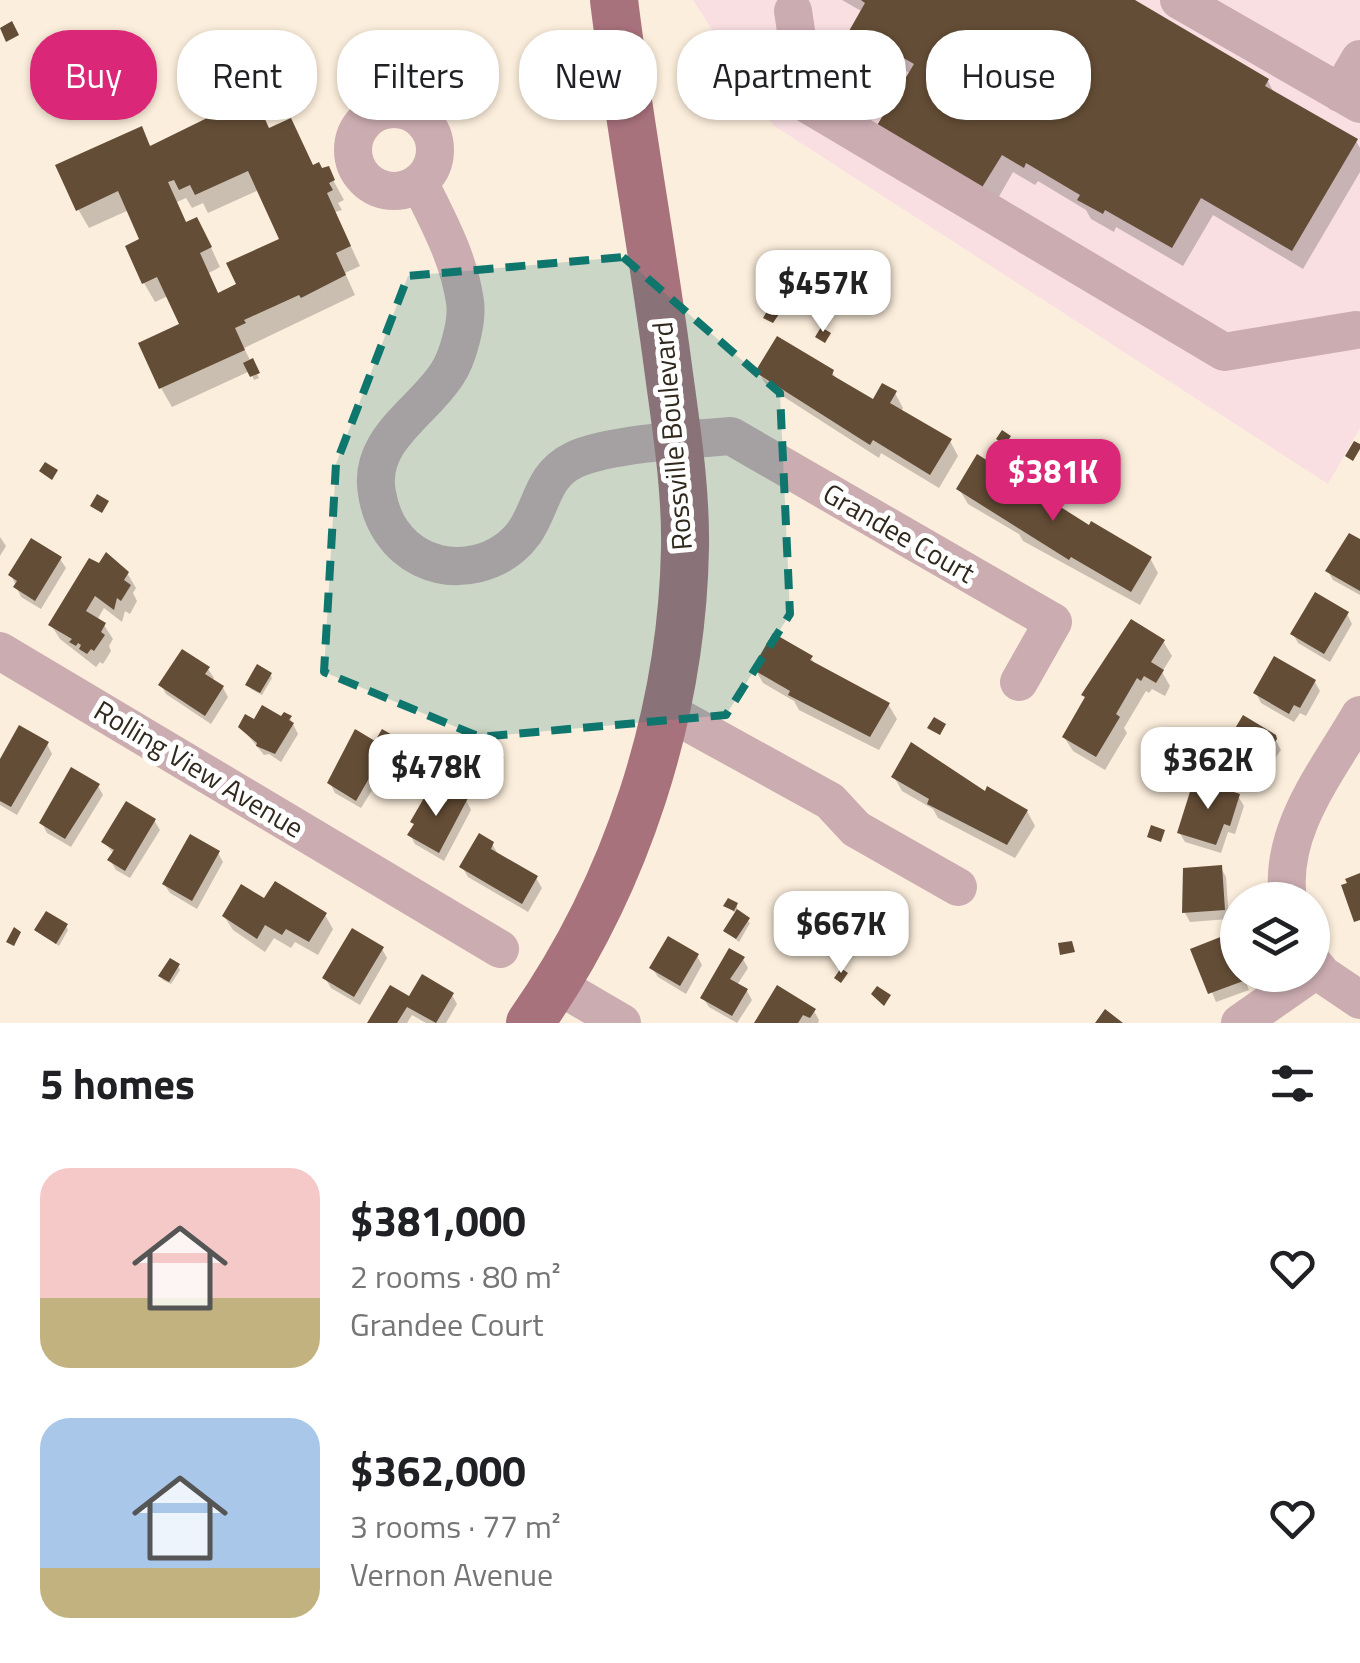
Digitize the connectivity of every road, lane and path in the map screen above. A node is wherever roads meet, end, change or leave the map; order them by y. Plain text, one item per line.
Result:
1 (614, 0) edge
2 (1179, 0) edge
3 (794, 11) dead end
4 (1360, 59) edge
5 (1350, 99) edge
6 (418, 182) dead end
7 (1356, 330) dead end
8 (678, 440) junction
9 (0, 651) edge
10 (1019, 682) dead end
11 (665, 710) junction
12 (1360, 714) edge
13 (1286, 882) edge
14 (958, 887) dead end
15 (500, 949) dead end
16 (1330, 981) edge
17 (556, 985) junction
18 (1283, 992) edge
19 (1360, 1000) edge
20 (530, 1023) edge
21 (622, 1023) edge
22 (1240, 1023) edge

1 - 8 main road, Rossville Boulevard
2 - 5 street
3 - 7 street
4 - 5 street
6 - 8 street
8 - 10 street, Grandee Court
8 - 11 main road, Rossville Boulevard
9 - 15 street, Rolling View Avenue
11 - 14 street
11 - 17 main road, Rossville Boulevard
12 - 13 street
16 - 19 street
17 - 20 main road, Rossville Boulevard
17 - 21 street
18 - 22 street

